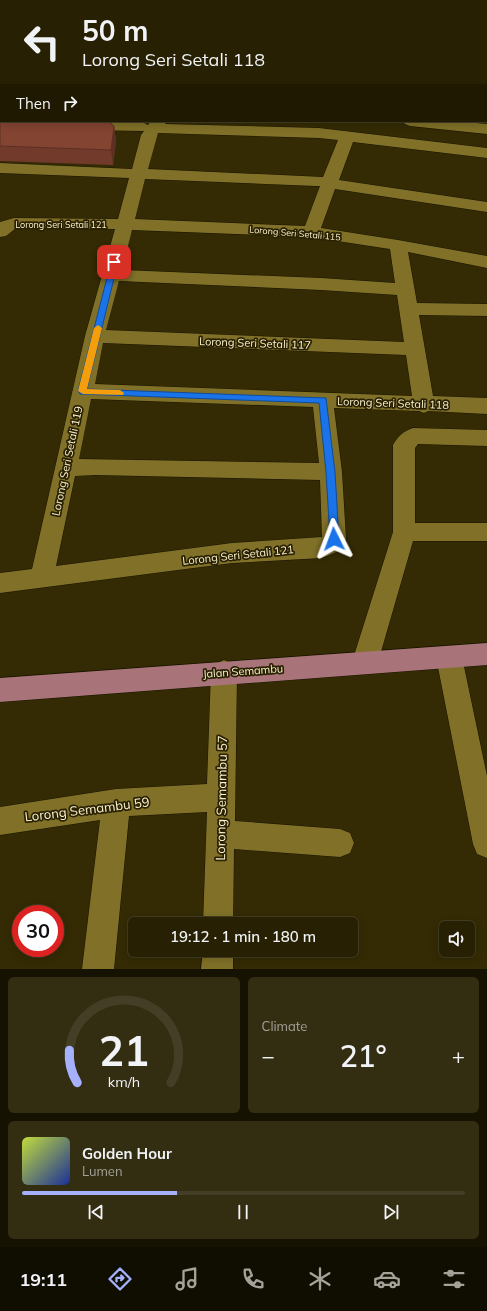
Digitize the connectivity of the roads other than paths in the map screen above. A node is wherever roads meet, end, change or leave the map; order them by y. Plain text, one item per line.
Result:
1 (420, 122) edge
2 (68, 124) edge
3 (148, 126) edge
4 (487, 129) edge
5 (347, 136) junction
6 (487, 153) edge
7 (0, 168) edge
8 (139, 173) junction
9 (329, 182) junction
10 (487, 207) edge
11 (125, 224) junction
12 (0, 232) edge
13 (311, 232) junction
14 (398, 245) junction
15 (487, 262) edge
16 (111, 275) junction
17 (405, 290) junction
18 (408, 309) junction
19 (487, 312) edge
20 (95, 336) junction
21 (414, 350) junction
22 (83, 391) junction
23 (323, 400) junction
24 (424, 405) junction
25 (487, 406) edge
26 (487, 438) edge
27 (66, 468) junction
28 (331, 472) junction
29 (404, 532) junction
30 (487, 532) edge
31 (42, 578) junction
32 (0, 583) edge
33 (487, 654) edge
34 (449, 657) junction
35 (365, 662) junction
36 (224, 672) junction
37 (0, 690) edge
38 (222, 797) junction
39 (116, 803) junction
40 (0, 821) edge
41 (220, 834) junction
42 (340, 843) dead end
43 (487, 844) edge
44 (218, 917) edge
45 (218, 957) edge
46 (98, 969) edge
47 (217, 969) edge

1 - 4 street
2 - 3 street
3 - 5 street
3 - 8 street, Lorong Seri Setali 119
5 - 6 street
5 - 9 street
7 - 8 street
8 - 9 street
8 - 11 street, Lorong Seri Setali 119
9 - 10 street
9 - 13 street
11 - 12 street, Lorong Seri Setali 121
11 - 13 street, Lorong Seri Setali 115
11 - 16 street, Lorong Seri Setali 119
13 - 14 street, Lorong Seri Setali 115
14 - 15 street, Lorong Seri Setali 115
14 - 17 street
16 - 17 street
16 - 20 street, Lorong Seri Setali 119
17 - 18 street
18 - 19 street
18 - 21 street
20 - 21 street, Lorong Seri Setali 117
20 - 22 street, Lorong Seri Setali 119
21 - 24 street
22 - 23 street, Lorong Seri Setali 118
22 - 27 street, Lorong Seri Setali 119
23 - 24 street, Lorong Seri Setali 118
23 - 28 street, Lorong Seri Setali 121
24 - 25 street, Lorong Seri Setali 118
26 - 29 street
27 - 28 street
27 - 31 street, Lorong Seri Setali 119
28 - 31 street, Lorong Seri Setali 121
29 - 30 street
29 - 35 street
31 - 32 street, Lorong Seri Setali 121
33 - 34 main road, Jalan Semambu
34 - 35 main road, Jalan Semambu
34 - 43 street
35 - 36 main road, Jalan Semambu
36 - 37 main road, Jalan Semambu
36 - 38 street, Lorong Semambu 57
38 - 39 street, Lorong Semambu 59
38 - 41 street, Lorong Semambu 57
39 - 40 street, Lorong Semambu 59
39 - 46 street
41 - 42 street
41 - 44 street, Lorong Semambu 57
45 - 47 street

